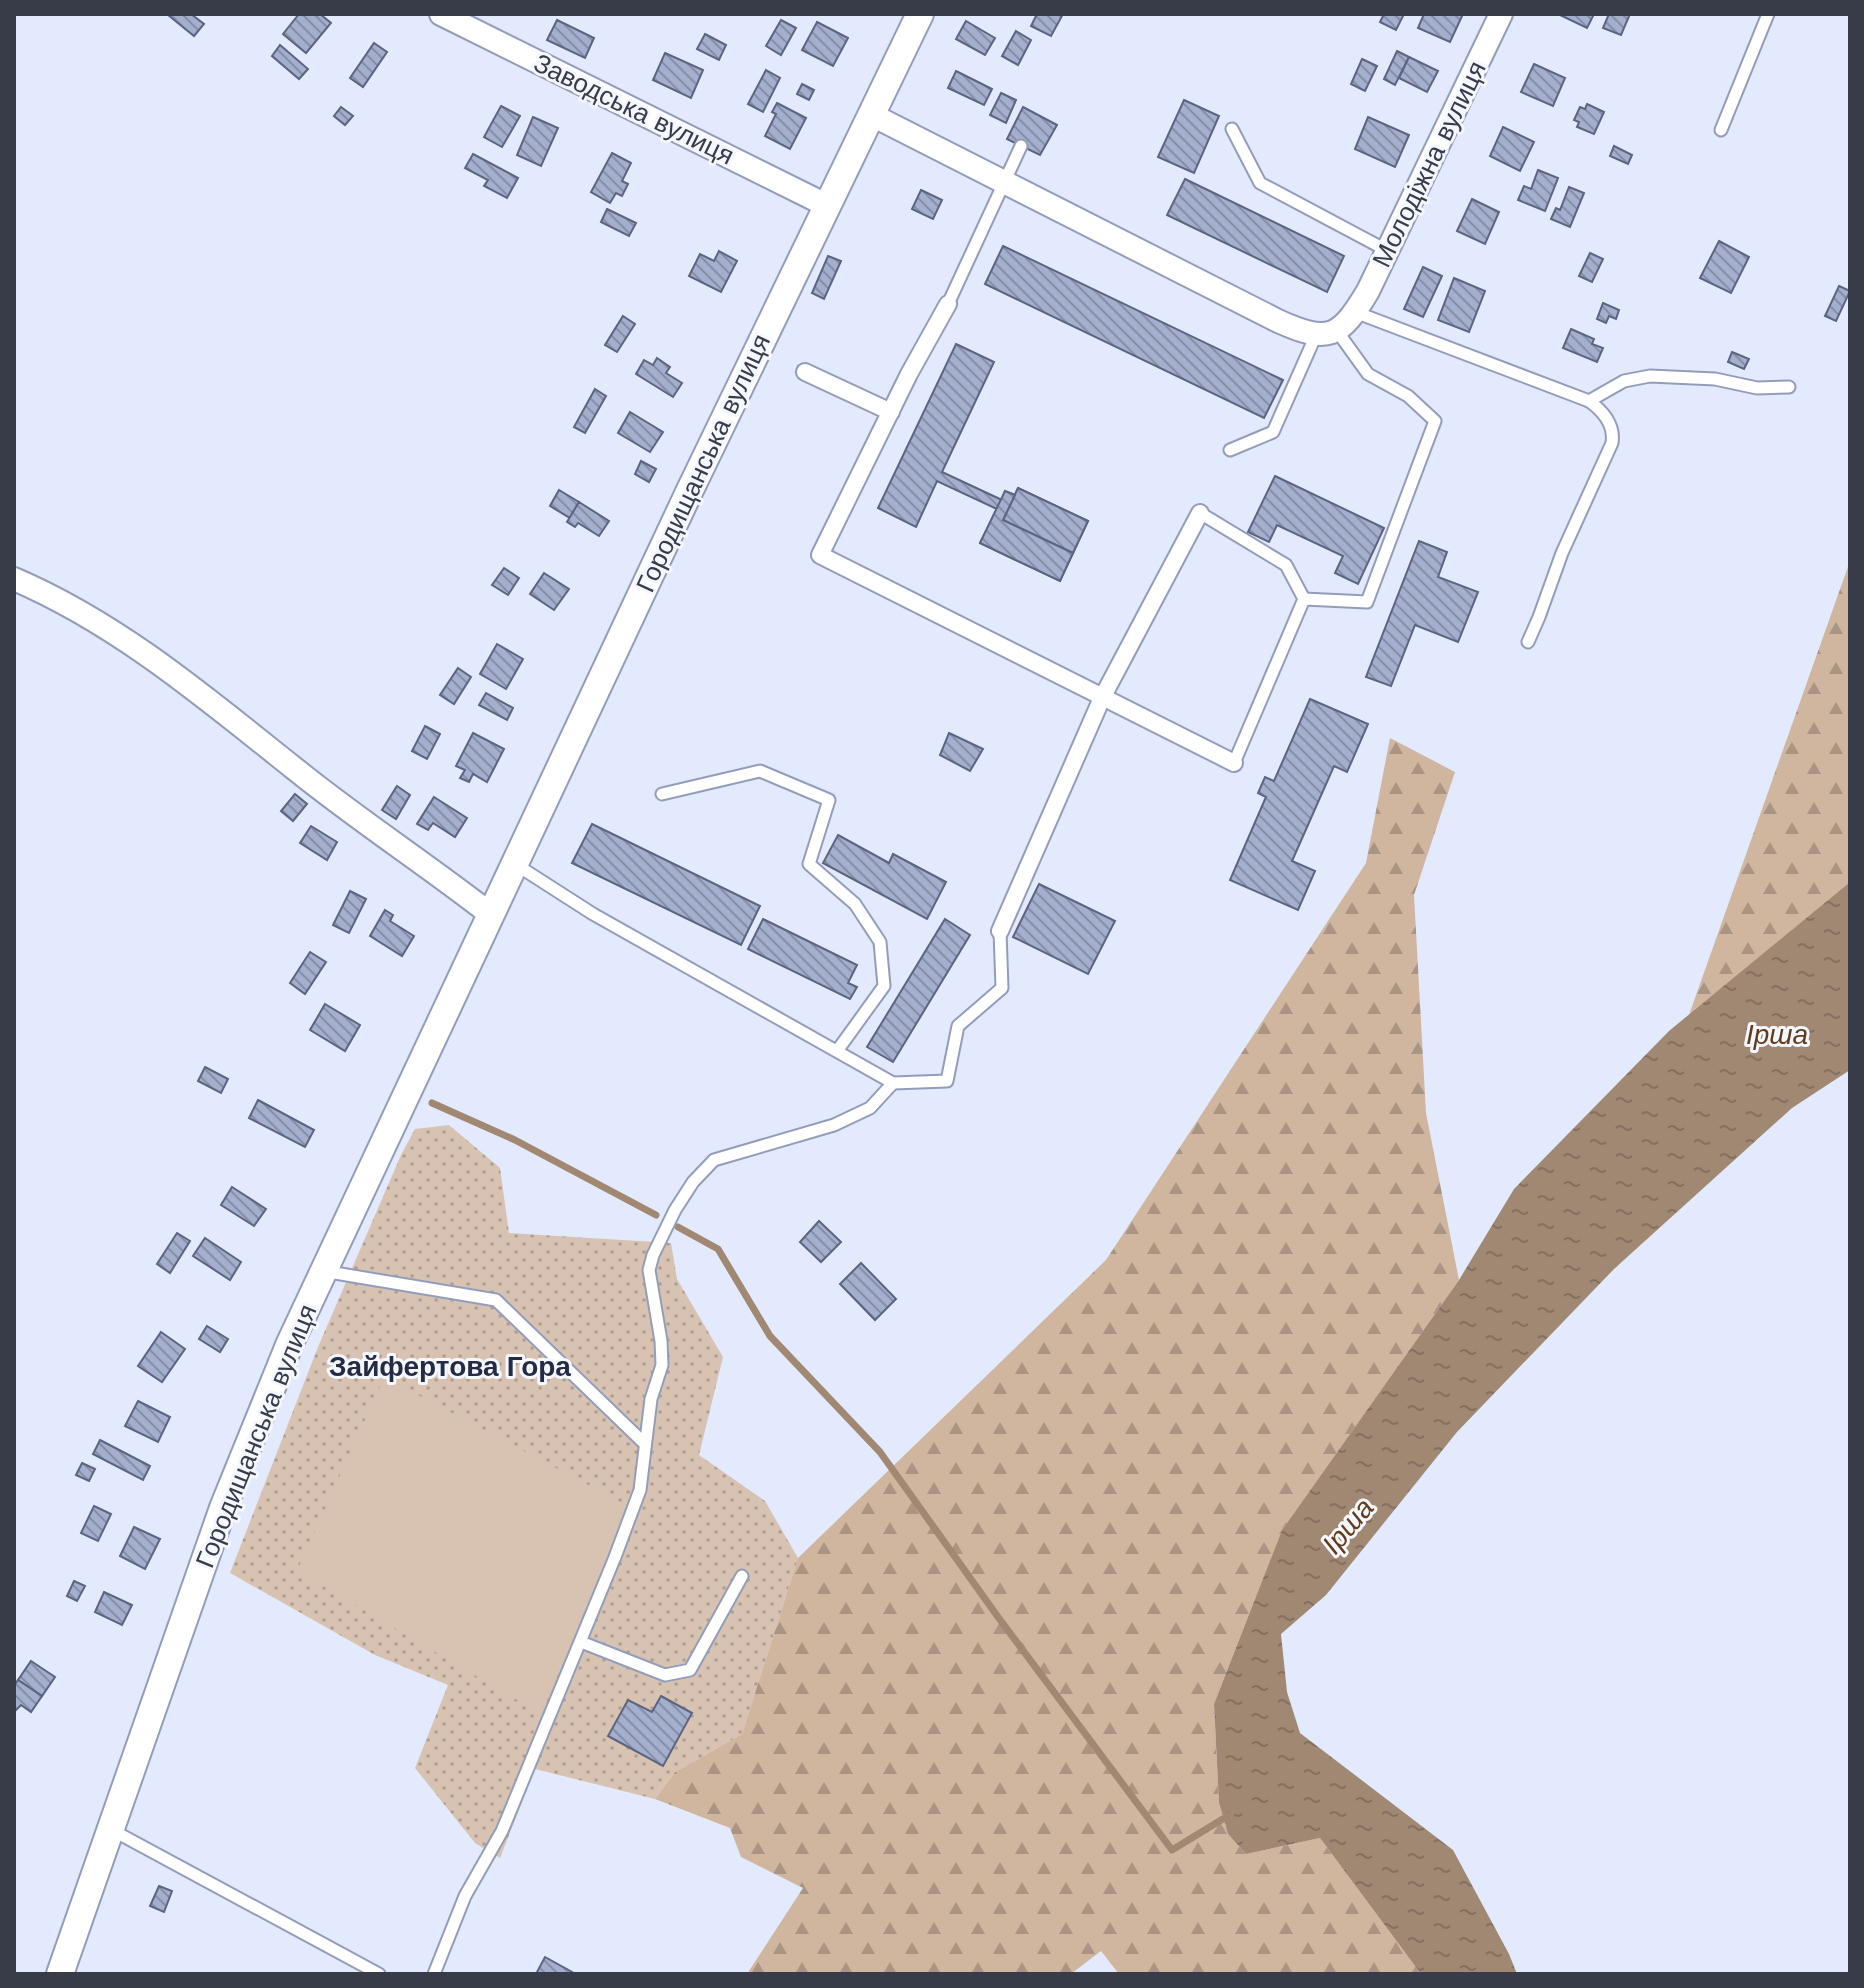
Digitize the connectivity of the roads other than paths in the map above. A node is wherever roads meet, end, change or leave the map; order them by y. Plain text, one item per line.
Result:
1 (441, 14) edge
2 (920, 14) edge
3 (1501, 14) edge
4 (1768, 14) edge
5 (870, 114) junction
6 (1232, 129) dead end
7 (1721, 130) dead end
8 (1021, 146) dead end
9 (1003, 182) junction
10 (826, 205) junction
11 (1388, 251) junction
12 (948, 304) joint
13 (1355, 312) junction
14 (1326, 333) junction
15 (805, 372) dead end
16 (1789, 387) dead end
17 (1589, 401) junction
18 (891, 412) junction
19 (1230, 450) dead end
20 (1200, 513) joint
21 (14, 579) edge
22 (1304, 599) junction
23 (1528, 642) dead end
24 (1102, 698) junction
25 (1234, 763) joint
26 (662, 794) dead end
27 (514, 864) junction
28 (490, 914) junction
29 (1000, 931) joint
30 (837, 1051) junction
31 (893, 1083) junction
32 (323, 1271) junction
33 (645, 1444) junction
34 (742, 1576) dead end
35 (581, 1642) junction
36 (110, 1829) junction
37 (60, 1974) edge
38 (379, 1974) edge
39 (434, 1974) edge

1 - 10 street, Заводська вулиця
2 - 5 street, Городищанська вулиця
3 - 11 street, Молодіжна вулиця
4 - 7 lane
5 - 9 street
5 - 10 street, Городищанська вулиця
6 - 11 lane
8 - 9 lane
9 - 12 lane
9 - 14 street
10 - 27 street, Городищанська вулиця
11 - 13 street, Молодіжна вулиця
12 - 18 street
13 - 14 street, Молодіжна вулиця
13 - 17 lane
14 - 19 lane
14 - 22 lane
15 - 18 street
16 - 17 lane
17 - 23 lane
18 - 24 street
20 - 22 lane
20 - 24 street
21 - 28 street
22 - 25 lane
24 - 25 street
24 - 29 street
26 - 30 lane
27 - 28 street, Городищанська вулиця
27 - 30 lane
28 - 32 street, Городищанська вулиця
29 - 31 lane
30 - 31 lane
31 - 33 lane
32 - 33 lane
32 - 36 street, Городищанська вулиця
33 - 35 lane
34 - 35 lane
35 - 39 lane
36 - 37 street, Городищанська вулиця
36 - 38 lane

